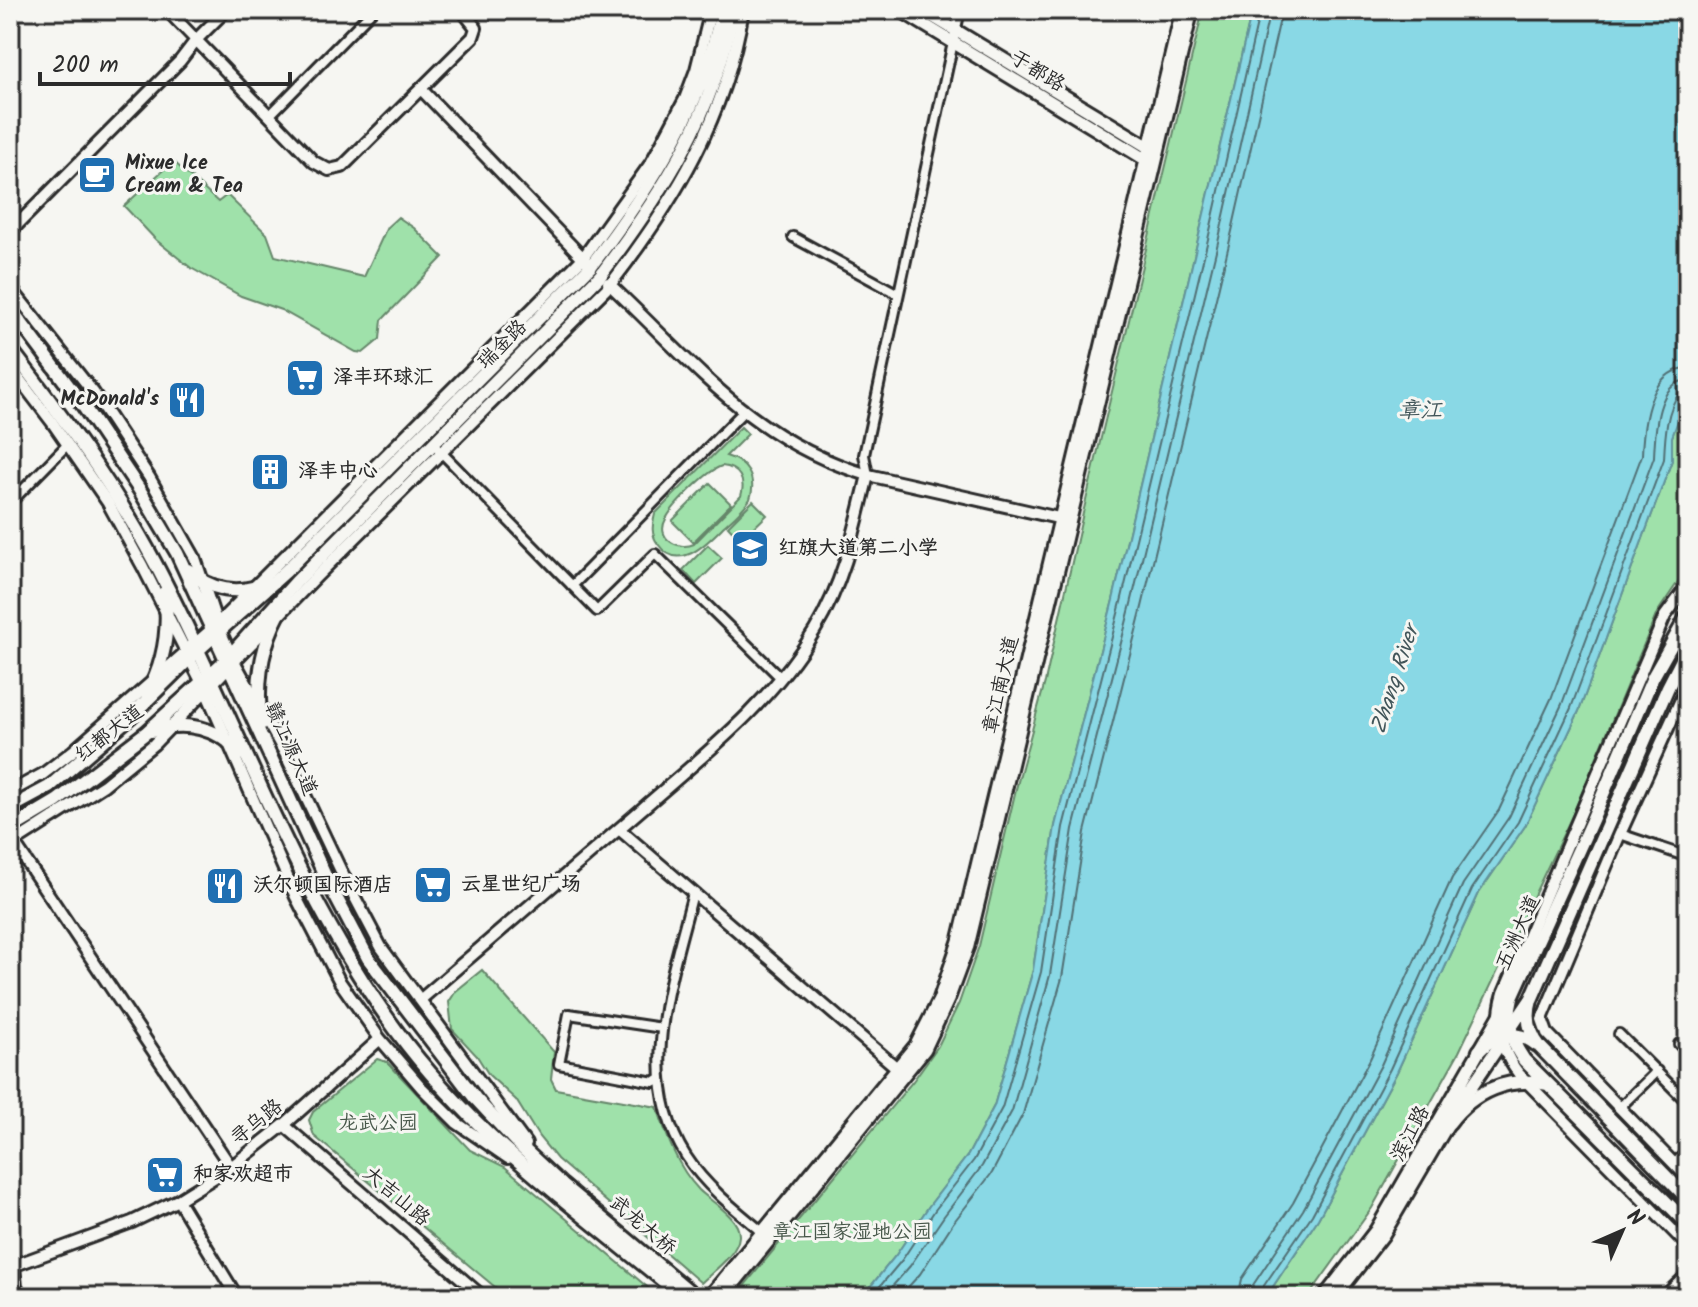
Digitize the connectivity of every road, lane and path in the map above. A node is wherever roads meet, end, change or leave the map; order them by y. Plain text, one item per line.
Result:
1 (167, 10) edge
2 (226, 10) edge
3 (373, 10) edge
4 (462, 10) edge
5 (711, 10) edge
6 (722, 10) edge
7 (733, 10) edge
8 (743, 10) edge
9 (900, 10) edge
10 (922, 10) edge
11 (960, 10) edge
12 (1182, 10) edge
13 (1192, 10) edge
14 (954, 36) junction
15 (196, 40) junction
16 (421, 89) junction
17 (269, 116) junction
18 (1154, 149) junction
19 (1150, 162) junction
20 (10, 232) edge
21 (793, 237) dead end
22 (587, 262) junction
23 (605, 281) junction
24 (10, 287) edge
25 (898, 294) junction
26 (10, 308) edge
27 (10, 348) edge
28 (12, 374) edge
29 (743, 412) junction
30 (68, 444) junction
31 (437, 449) junction
32 (868, 475) junction
33 (10, 503) edge
34 (1066, 520) junction
35 (176, 550) junction
36 (156, 564) junction
37 (286, 571) junction
38 (201, 580) junction
39 (296, 582) junction
40 (1688, 585) edge
41 (572, 586) junction
42 (253, 588) junction
43 (1688, 615) edge
44 (167, 616) junction
45 (275, 621) junction
46 (216, 629) junction
47 (1688, 648) edge
48 (192, 652) junction
49 (230, 660) junction
50 (155, 678) junction
51 (781, 678) junction
52 (207, 682) junction
53 (1686, 690) edge
54 (259, 706) junction
55 (130, 717) junction
56 (171, 726) junction
57 (147, 732) junction
58 (226, 739) junction
59 (264, 739) junction
60 (250, 763) junction
61 (10, 792) edge
62 (10, 808) edge
63 (10, 829) edge
64 (619, 829) junction
65 (1620, 834) junction
66 (12, 844) edge
67 (1688, 857) edge
68 (693, 893) junction
69 (420, 1000) junction
70 (662, 1028) junction
71 (1506, 1028) junction
72 (1547, 1033) junction
73 (1619, 1034) dead end
74 (380, 1039) junction
75 (1679, 1044) dead end
76 (1540, 1047) junction
77 (1479, 1051) joint
78 (1688, 1053) edge
79 (897, 1068) junction
80 (1657, 1071) junction
81 (660, 1078) junction
82 (1527, 1082) junction
83 (1549, 1085) junction
84 (1688, 1103) edge
85 (1619, 1108) junction
86 (1449, 1123) junction
87 (284, 1125) junction
88 (1688, 1151) edge
89 (1674, 1164) junction
90 (231, 1167) junction
91 (1688, 1178) edge
92 (559, 1189) junction
93 (1688, 1199) edge
94 (178, 1200) junction
95 (1688, 1224) edge
96 (767, 1236) junction
97 (1688, 1246) edge
98 (12, 1266) edge
99 (1688, 1274) edge
100 (17, 1297) edge
101 (237, 1297) edge
102 (483, 1297) edge
103 (676, 1297) edge
104 (683, 1297) edge
105 (696, 1297) edge
106 (707, 1297) edge
107 (723, 1297) edge
108 (1324, 1297) edge
109 (1335, 1297) edge
110 (1664, 1297) edge

1 - 15 street
2 - 15 street
3 - 17 street
4 - 16 street
5 - 22 street
6 - 22 main road, 瑞金路
7 - 23 main road, 瑞金路
8 - 23 street
9 - 14 main road, 于都路
10 - 14 main road, 于都路
11 - 14 street
12 - 18 main road, 章江南大道
13 - 18 main road, 章江南大道
14 - 18 main road, 于都路
14 - 19 main road, 于都路
14 - 25 street
15 - 17 street
15 - 20 street
16 - 17 street
16 - 22 street
18 - 19 main road, 章江南大道
19 - 34 main road, 章江南大道
21 - 25 street
22 - 37 main road, 瑞金路
22 - 42 street
23 - 29 street
23 - 31 main road, 瑞金路
24 - 38 street
25 - 32 street
26 - 35 main road, 赣江源大道
27 - 36 main road, 赣江源大道
28 - 30 street
29 - 32 street
29 - 41 street
30 - 33 street
30 - 44 street
31 - 39 main road, 瑞金路
31 - 41 street
31 - 45 street
32 - 34 street
32 - 51 street
34 - 79 main road, 章江南大道
34 - 96 main road, 章江南大道
35 - 36 main road
35 - 38 main road
35 - 46 main road, 赣江源大道
36 - 44 main road
36 - 48 main road, 赣江源大道
37 - 42 main road
37 - 46 main road, 瑞金路
38 - 42 main road
38 - 46 street
39 - 45 main road
39 - 49 main road, 瑞金路
40 - 71 street
41 - 51 street
42 - 46 street
43 - 71 main road, 五洲大道
44 - 48 street
44 - 50 main road
45 - 49 street
45 - 54 main road
46 - 48 main road, 红都大道
46 - 49 main road, 赣江源大道
47 - 71 main road, 五洲大道
48 - 50 street
48 - 52 main road, 赣江源大道
48 - 55 main road, 红都大道
49 - 52 main road, 红都大道
49 - 54 street
49 - 59 main road, 赣江源大道
50 - 55 main road
50 - 61 street
51 - 64 street
52 - 56 street
52 - 57 main road, 红都大道
52 - 58 street
52 - 60 main road, 赣江源大道
53 - 65 street
54 - 59 main road
54 - 69 street
55 - 62 main road, 红都大道
56 - 57 main road
56 - 58 main road
56 - 66 street
57 - 63 main road, 红都大道
58 - 60 main road
58 - 74 street
59 - 92 main road, 赣江源大道
60 - 92 main road, 赣江源大道
64 - 68 street
64 - 69 street
65 - 67 street
65 - 72 street
66 - 90 street
68 - 70 street
68 - 79 street
69 - 92 street
70 - 81 street
70 - 81 street
71 - 72 street
71 - 76 main road
71 - 76 main road
71 - 77 main road
71 - 82 street
71 - 83 main road
71 - 86 main road, 滨江路
72 - 85 street
73 - 80 street
74 - 87 street, 寻乌路
74 - 92 street
75 - 78 street
76 - 93 main road
77 - 108 main road, 滨江路
79 - 96 main road, 章江南大道
80 - 84 street
80 - 85 street
81 - 96 street
82 - 83 main road
82 - 86 main road
82 - 97 street
83 - 95 main road
85 - 89 street
86 - 109 main road, 滨江路
87 - 90 street, 寻乌路
87 - 102 street, 大吉山路
88 - 89 street
89 - 91 street
90 - 94 street, 寻乌路
92 - 103 street
92 - 104 main road, 武龙大桥
92 - 105 main road, 武龙大桥
92 - 106 street
94 - 98 street, 寻乌路
94 - 101 street
96 - 106 main road, 章江南大道
96 - 107 main road, 章江南大道
98 - 100 street
99 - 110 street

